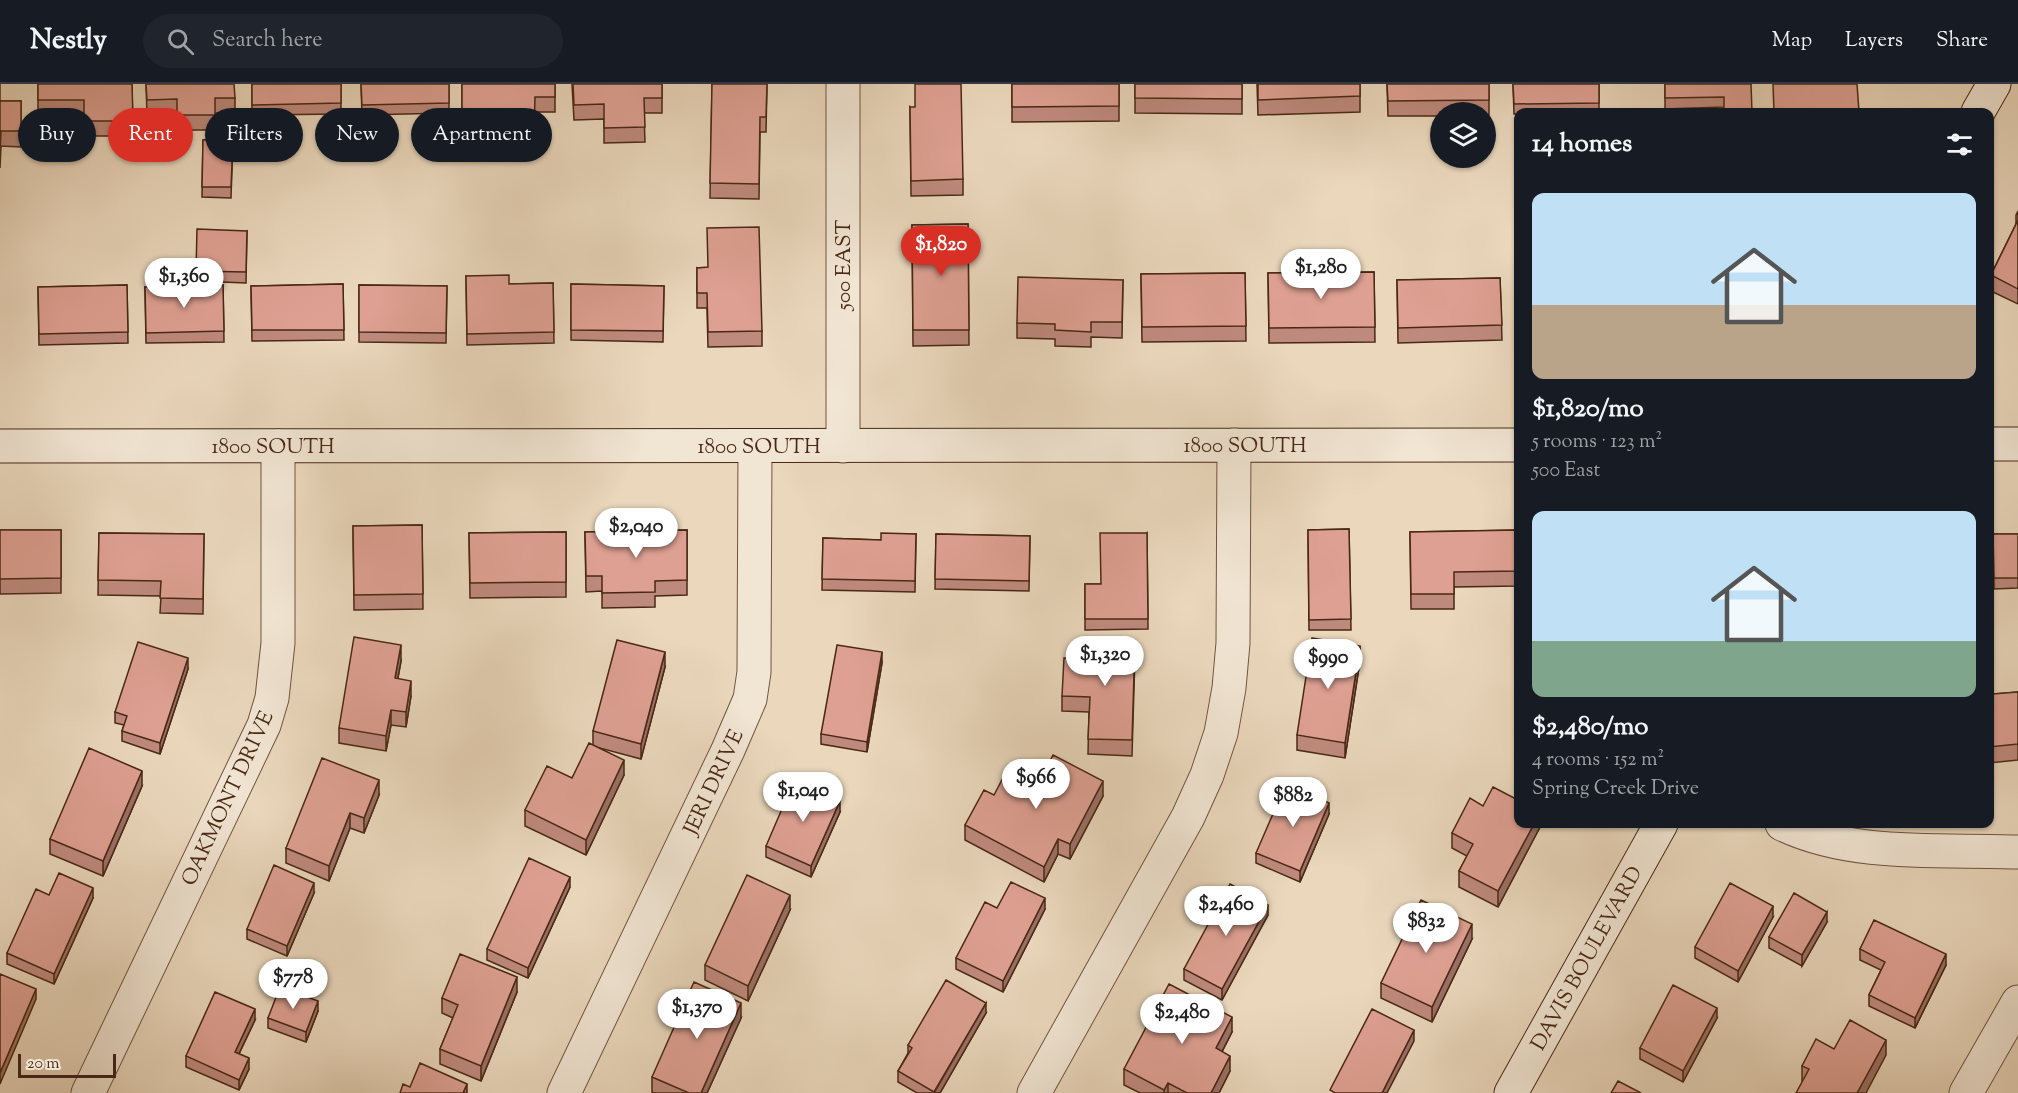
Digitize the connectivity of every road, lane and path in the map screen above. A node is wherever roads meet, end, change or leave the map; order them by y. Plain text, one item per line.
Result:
1 (843, 84) edge
2 (1994, 84) edge
3 (1980, 108) edge
4 (1994, 444) edge
5 (2018, 444) edge
6 (1234, 445) junction
7 (1514, 445) edge
8 (0, 446) edge
9 (278, 446) junction
10 (755, 446) junction
11 (843, 446) junction
12 (1659, 828) edge
13 (1792, 828) edge
14 (2018, 852) edge
15 (2018, 1002) edge
16 (88, 1093) edge
17 (564, 1093) edge
18 (1034, 1093) edge
19 (1511, 1093) edge
20 (1966, 1093) edge

1 - 11 street, 500 EAST
2 - 3 street
4 - 5 street
6 - 7 street, 1800 SOUTH
6 - 11 street, 1800 SOUTH
6 - 18 street
8 - 9 street, 1800 SOUTH
9 - 10 street, 1800 SOUTH
9 - 16 street, OAKMONT DRIVE
10 - 11 street, 1800 SOUTH
10 - 17 street, JERI DRIVE
12 - 19 street, DAVIS BOULEVARD
13 - 14 street
15 - 20 street

